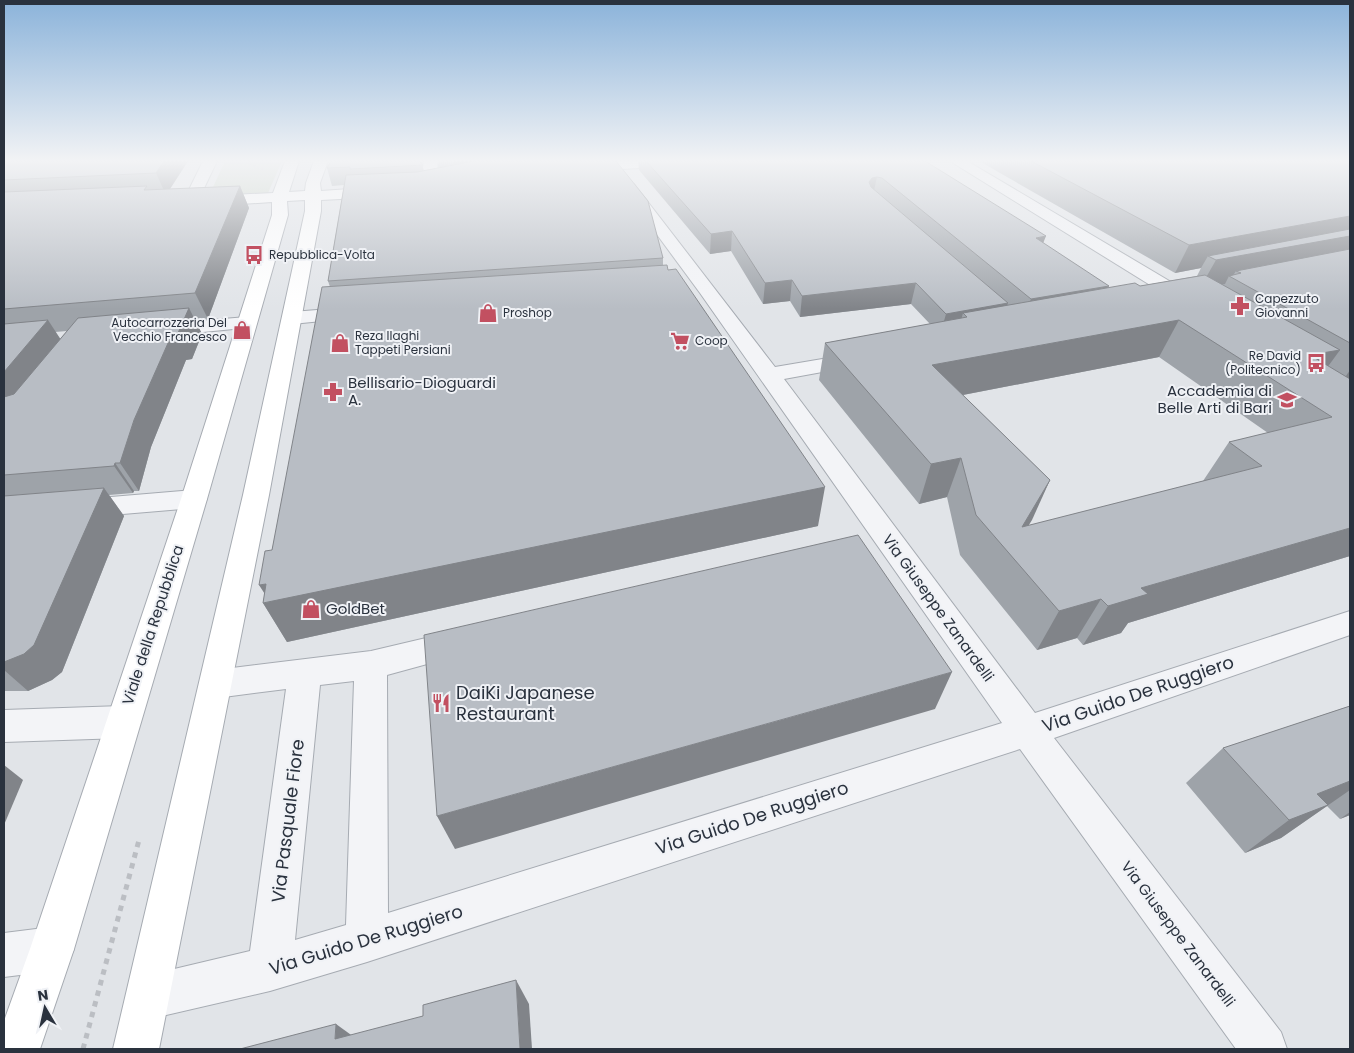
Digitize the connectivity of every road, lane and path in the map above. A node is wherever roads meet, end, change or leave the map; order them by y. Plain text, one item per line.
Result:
1 (280, 210) edge
2 (313, 210) edge
3 (642, 210) edge
4 (1045, 210) edge
5 (1185, 288) junction
6 (1155, 303) edge
7 (1206, 303) edge
8 (373, 312) edge
9 (292, 318) junction
10 (247, 323) junction
11 (144, 332) edge
12 (879, 355) edge
13 (768, 375) junction
14 (194, 499) junction
15 (4, 515) edge
16 (1350, 623) edge
17 (486, 637) edge
18 (371, 665) junction
19 (305, 672) junction
20 (216, 684) junction
21 (122, 722) junction
22 (4, 726) edge
23 (1028, 731) junction
24 (367, 941) junction
25 (52, 949) junction
26 (4, 955) edge
27 (270, 969) junction
28 (149, 997) junction
29 (17, 1049) edge
30 (136, 1049) edge
31 (1264, 1049) edge

1 - 10 main road, Viale della Repubblica
2 - 9 main road
3 - 13 street, Via Giuseppe Zanardelli
4 - 5 street
5 - 6 street
5 - 7 street
8 - 9 street
9 - 20 main road
10 - 11 street
10 - 14 main road, Viale della Repubblica
12 - 13 street
13 - 23 street, Via Giuseppe Zanardelli
14 - 15 street
14 - 21 main road, Viale della Repubblica
16 - 23 street, Via Guido De Ruggiero
17 - 18 street
18 - 19 street
18 - 24 street
19 - 20 street
19 - 27 street, Via Pasquale Fiore
20 - 28 main road
21 - 22 street
21 - 25 main road, Viale della Repubblica
23 - 24 street, Via Guido De Ruggiero
23 - 31 street, Via Giuseppe Zanardelli
24 - 27 street, Via Guido De Ruggiero
25 - 26 street
25 - 29 main road, Viale della Repubblica
27 - 28 street, Via Guido De Ruggiero
28 - 30 main road

